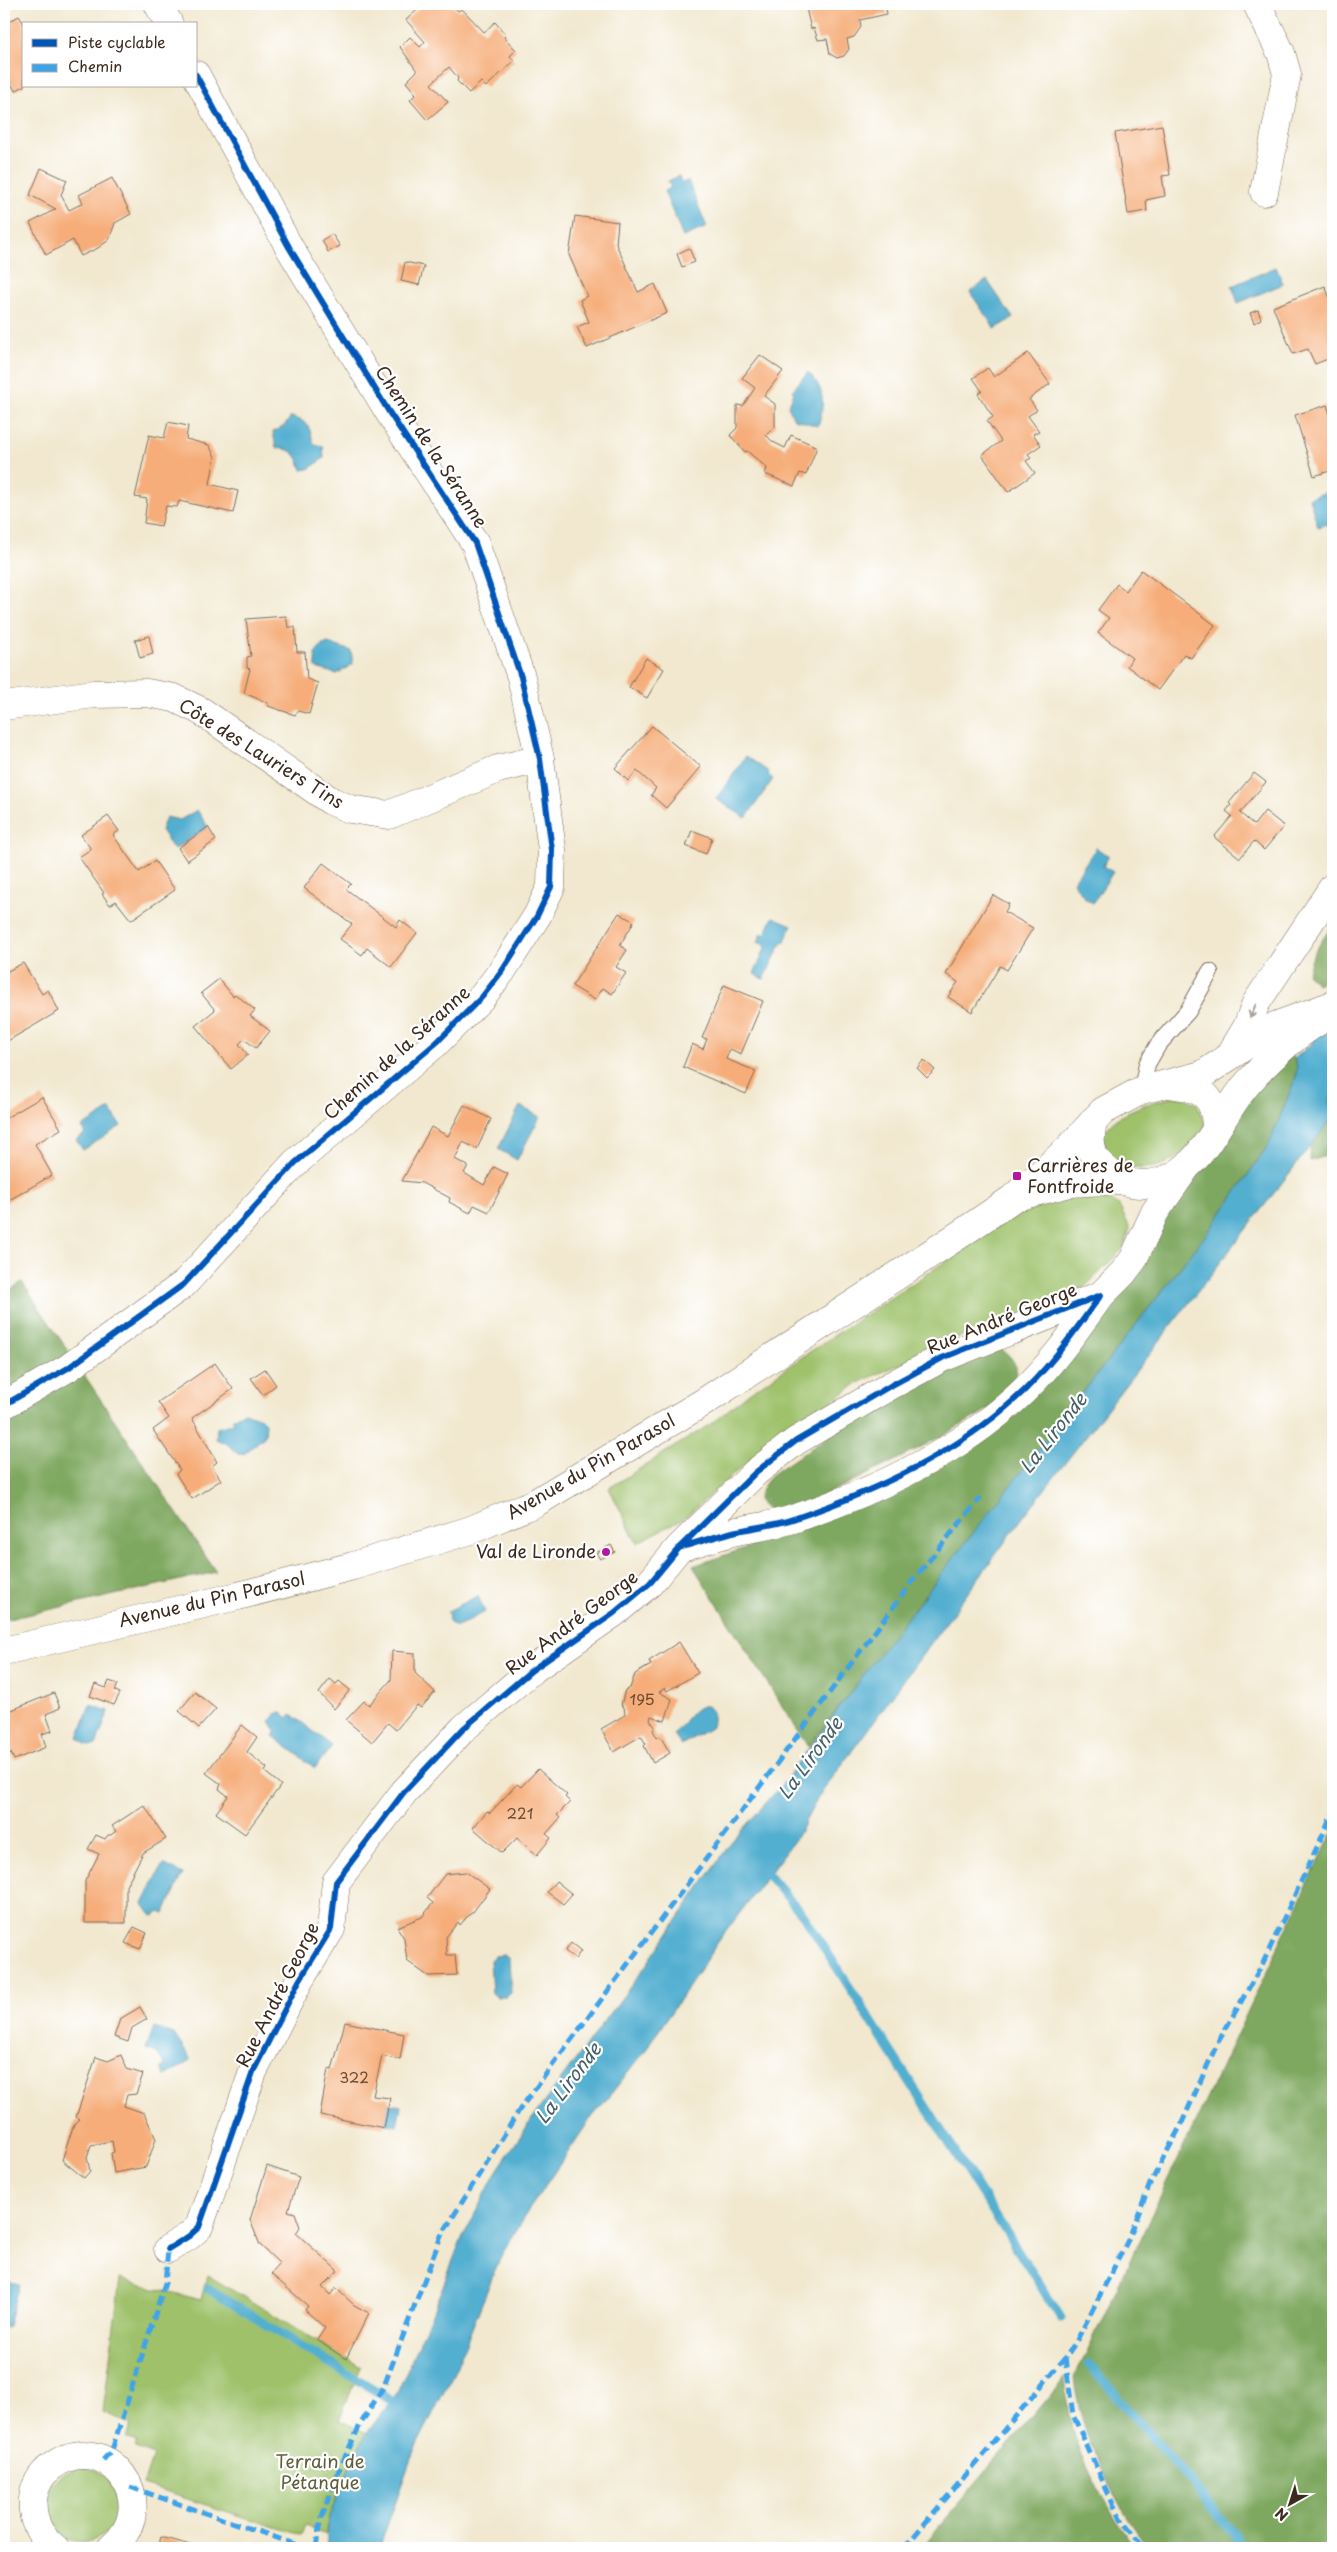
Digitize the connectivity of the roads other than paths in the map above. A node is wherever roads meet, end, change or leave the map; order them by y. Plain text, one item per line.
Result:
1 (158, 4) edge
2 (1256, 4) edge
3 (168, 22) edge
4 (198, 79) edge
5 (1264, 192) dead end
6 (4, 706) edge
7 (540, 759) junction
8 (1333, 887) edge
9 (1287, 954) junction
10 (1210, 972) dead end
11 (1333, 1006) edge
12 (1317, 1018) edge
13 (1275, 1026) junction
14 (1228, 1057) junction
15 (1246, 1085) junction
16 (1154, 1087) junction
17 (1094, 1120) junction
18 (1216, 1127) junction
19 (1185, 1169) junction
20 (1129, 1182) junction
21 (1012, 1199) junction
22 (1148, 1231) junction
23 (1101, 1295) junction
24 (4, 1405) edge
25 (679, 1548) junction
26 (4, 1650) edge
27 (168, 2248) dead end
28 (55, 2548) edge
29 (111, 2548) edge

1 - 3 street
2 - 5 street
4 - 7 street, Chemin de la Séranne
6 - 7 street, Côte des Lauriers Tins
7 - 24 street, Chemin de la Séranne
8 - 9 street
9 - 13 street
9 -> 14 street
10 - 16 lane
11 - 12 street
12 - 13 street
12 - 15 street
13 - 14 street
13 - 15 street
14 - 16 street
15 - 18 street
16 - 17 street
16 - 18 street
17 - 20 street
17 - 21 street, Avenue du Pin Parasol
18 - 19 street
19 - 20 street
19 - 22 street, Rue André George
20 - 21 street, Avenue du Pin Parasol
20 - 22 street
21 - 26 street, Avenue du Pin Parasol
22 - 23 street, Rue André George
23 - 25 street, Rue André George
23 - 25 street, Rue André George
25 - 27 street, Rue André George
28 - 29 street

